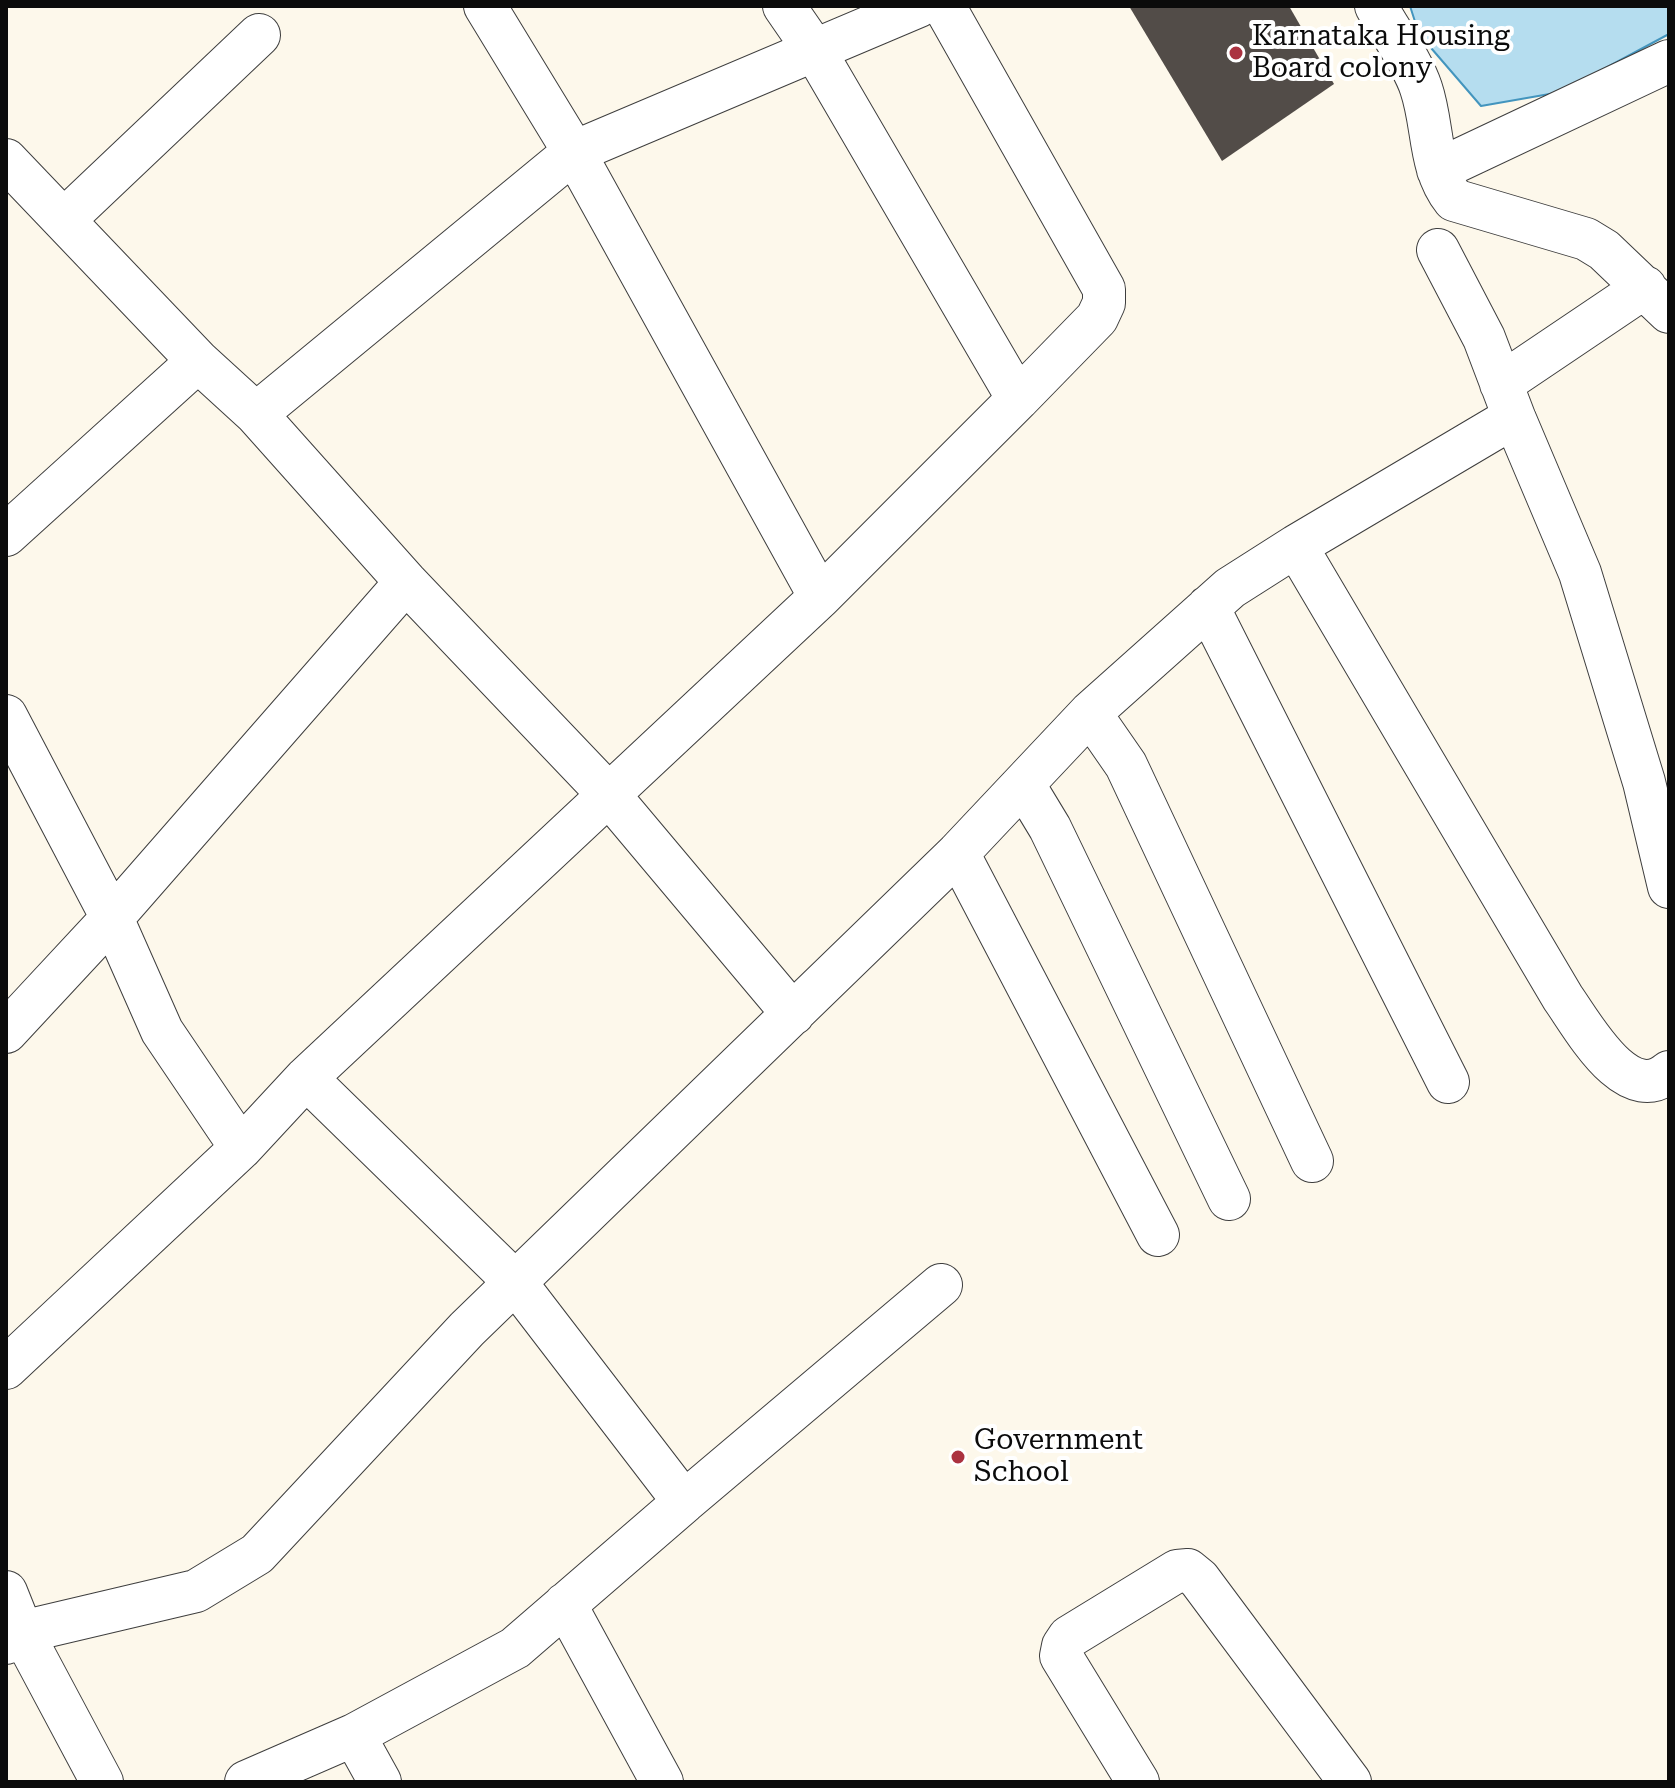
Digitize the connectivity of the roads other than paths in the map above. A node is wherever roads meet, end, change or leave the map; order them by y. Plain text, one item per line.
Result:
1 (485, 6) edge
2 (784, 6) edge
3 (919, 6) edge
4 (944, 6) edge
5 (1376, 6) edge
6 (259, 35) dead end
7 (815, 51) junction
8 (1669, 61) edge
9 (574, 152) junction
10 (6, 160) edge
11 (1438, 170) junction
12 (65, 219) junction
13 (1438, 250) dead end
14 (1657, 300) edge
15 (198, 361) junction
16 (1018, 399) junction
17 (1507, 400) junction
18 (256, 414) junction
19 (6, 535) edge
20 (1296, 546) junction
21 (406, 582) junction
22 (820, 597) junction
23 (1208, 607) junction
24 (1090, 713) junction
25 (6, 716) edge
26 (1024, 785) junction
27 (609, 795) junction
28 (958, 853) junction
29 (1669, 887) edge
30 (112, 918) junction
31 (793, 1014) junction
32 (6, 1032) edge
33 (1669, 1072) edge
34 (306, 1078) junction
35 (1448, 1082) dead end
36 (241, 1148) junction
37 (1312, 1161) dead end
38 (1229, 1199) dead end
39 (1158, 1235) dead end
40 (516, 1283) junction
41 (941, 1285) dead end
42 (6, 1368) edge
43 (684, 1502) junction
44 (6, 1592) edge
45 (565, 1604) junction
46 (14, 1637) edge
47 (354, 1735) junction
48 (102, 1782) edge
49 (246, 1782) edge
50 (380, 1782) edge
51 (662, 1782) edge
52 (1138, 1782) edge
53 (1350, 1782) edge

1 - 9 street
2 - 7 street
3 - 7 street
4 - 16 street
5 - 11 street
6 - 12 street
7 - 9 street
7 - 16 street
8 - 11 street
9 - 18 street
9 - 22 street
10 - 12 street
11 - 14 street
12 - 15 street
13 - 17 street
14 - 17 street
15 - 18 street
15 - 19 street
16 - 22 street
17 - 20 street
17 - 29 street
18 - 21 street
20 - 23 street
20 - 33 street
21 - 27 street
21 - 30 street
22 - 27 street
23 - 24 street
23 - 35 street
24 - 26 street
24 - 37 street
25 - 30 street
26 - 28 street
26 - 38 street
27 - 31 street
27 - 34 street
28 - 31 street
28 - 39 street
30 - 32 street
30 - 36 street
31 - 40 street
34 - 36 street
34 - 40 street
36 - 42 street
40 - 43 street
40 - 46 street
41 - 43 street
43 - 45 street
44 - 46 street
45 - 47 street
45 - 51 street
46 - 48 street
47 - 49 street
47 - 50 street
52 - 53 street

